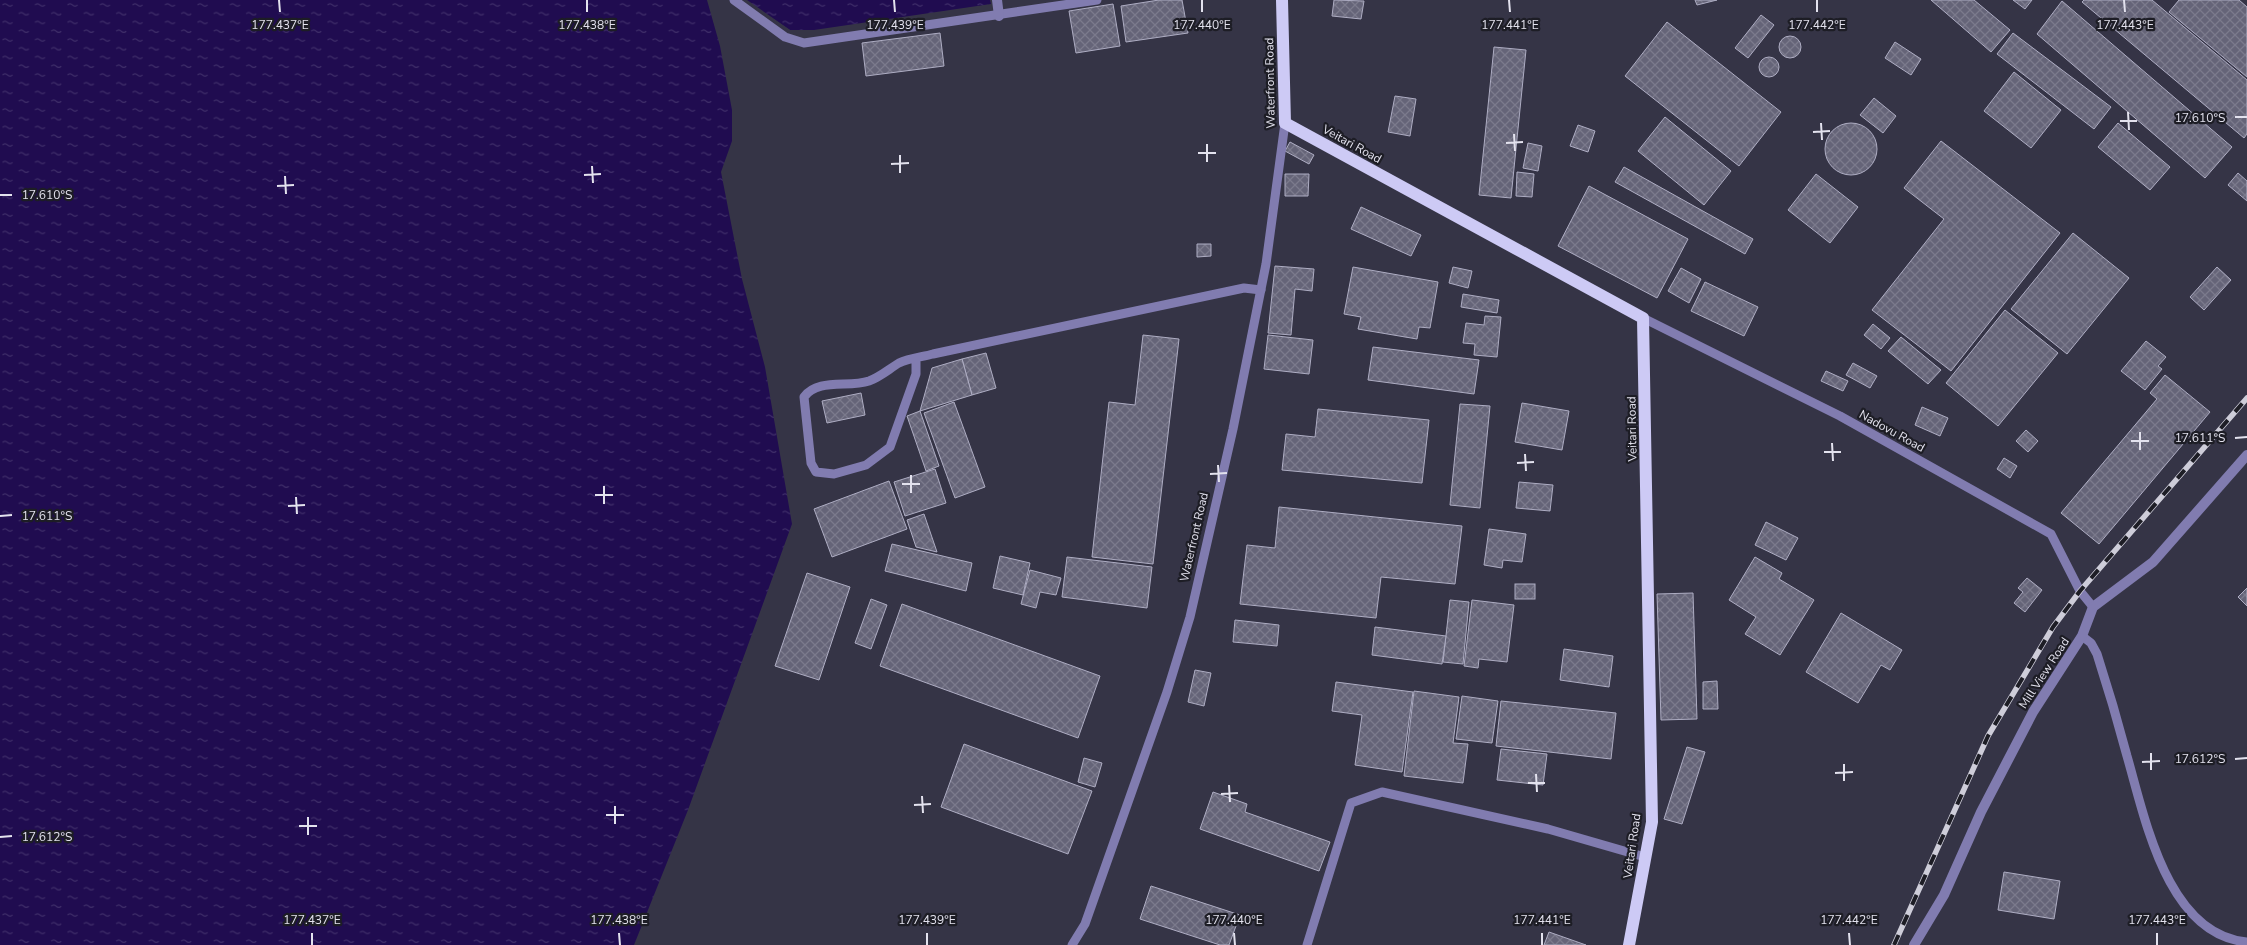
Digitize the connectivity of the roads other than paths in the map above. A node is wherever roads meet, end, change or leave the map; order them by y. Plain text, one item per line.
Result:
1 (734, 0) edge
2 (997, 0) edge
3 (1098, 0) edge
4 (1282, 0) edge
5 (999, 16) junction
6 (1285, 123) junction
7 (1261, 290) junction
8 (1643, 318) junction
9 (916, 358) junction
10 (2247, 455) edge
11 (2093, 607) junction
12 (2082, 636) junction
13 (1645, 857) junction
14 (2247, 942) edge
15 (1072, 945) edge
16 (1307, 945) edge
17 (1628, 945) edge
18 (1914, 945) edge

1 - 5 lane
2 - 5 street
3 - 5 lane
4 - 6 main road, Waterfront Road
6 - 7 lane, Waterfront Road
6 - 8 main road, Veitari Road
7 - 9 lane
7 - 15 lane, Waterfront Road
8 - 11 lane, Nadovu Road
8 - 13 main road, Veitari Road
9 - 9 lane
10 - 11 street
11 - 12 street, Mill View Road
12 - 14 lane
12 - 18 street, Mill View Road
13 - 16 lane
13 - 17 main road, Veitari Road

